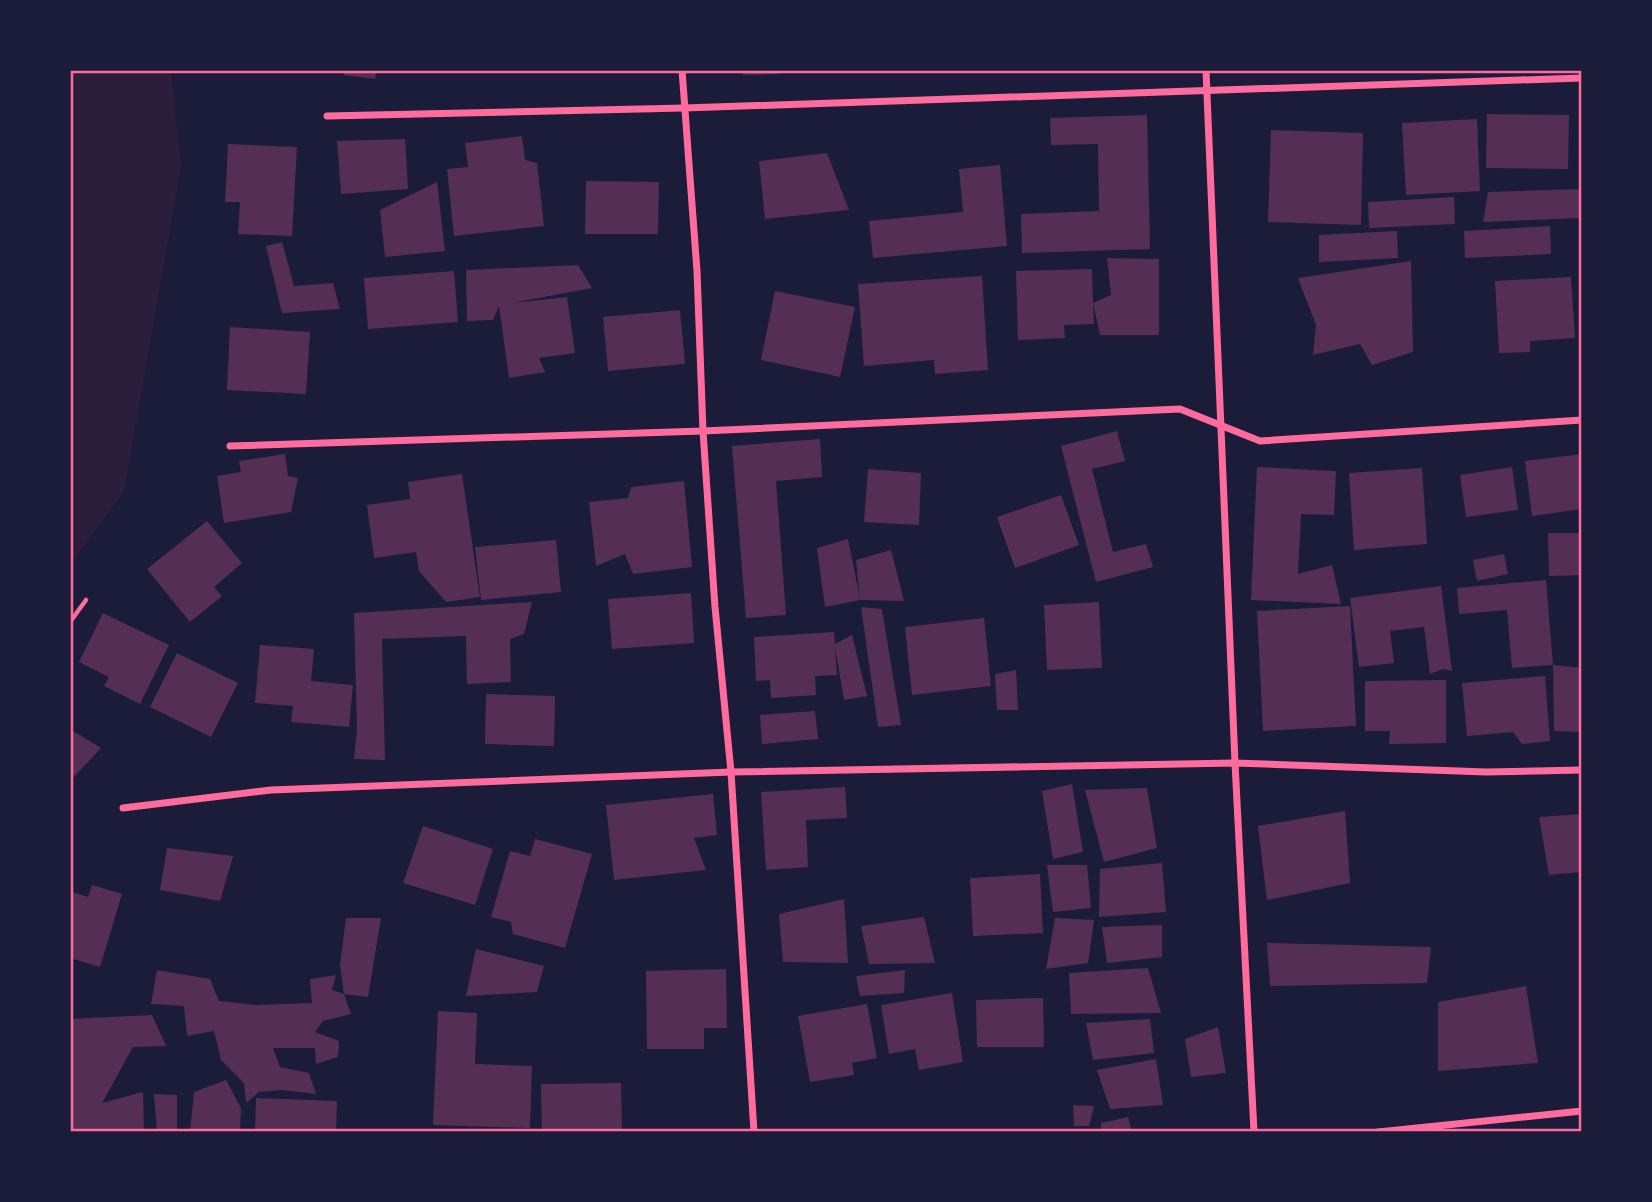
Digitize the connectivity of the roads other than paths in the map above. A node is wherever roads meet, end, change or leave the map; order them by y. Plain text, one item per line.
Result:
1 (682, 70) edge
2 (1206, 70) edge
3 (1582, 78) edge
4 (1207, 92) junction
5 (684, 108) junction
6 (327, 116) dead end
7 (1582, 420) edge
8 (1222, 427) junction
9 (703, 431) junction
10 (230, 446) dead end
11 (1235, 764) junction
12 (1582, 770) edge
13 (731, 772) junction
14 (123, 808) dead end
15 (1582, 1111) edge
16 (754, 1132) edge
17 (1254, 1132) edge
18 (1378, 1132) edge
19 (1387, 1132) edge

1 - 5 street
2 - 4 street
3 - 4 street
4 - 5 street
4 - 8 street
5 - 6 street
5 - 9 street
7 - 8 street
8 - 9 street
8 - 11 street
9 - 10 street
9 - 13 street
11 - 12 street
11 - 13 street
11 - 17 street
13 - 14 street
13 - 16 street
15 - 19 street
18 - 19 street

